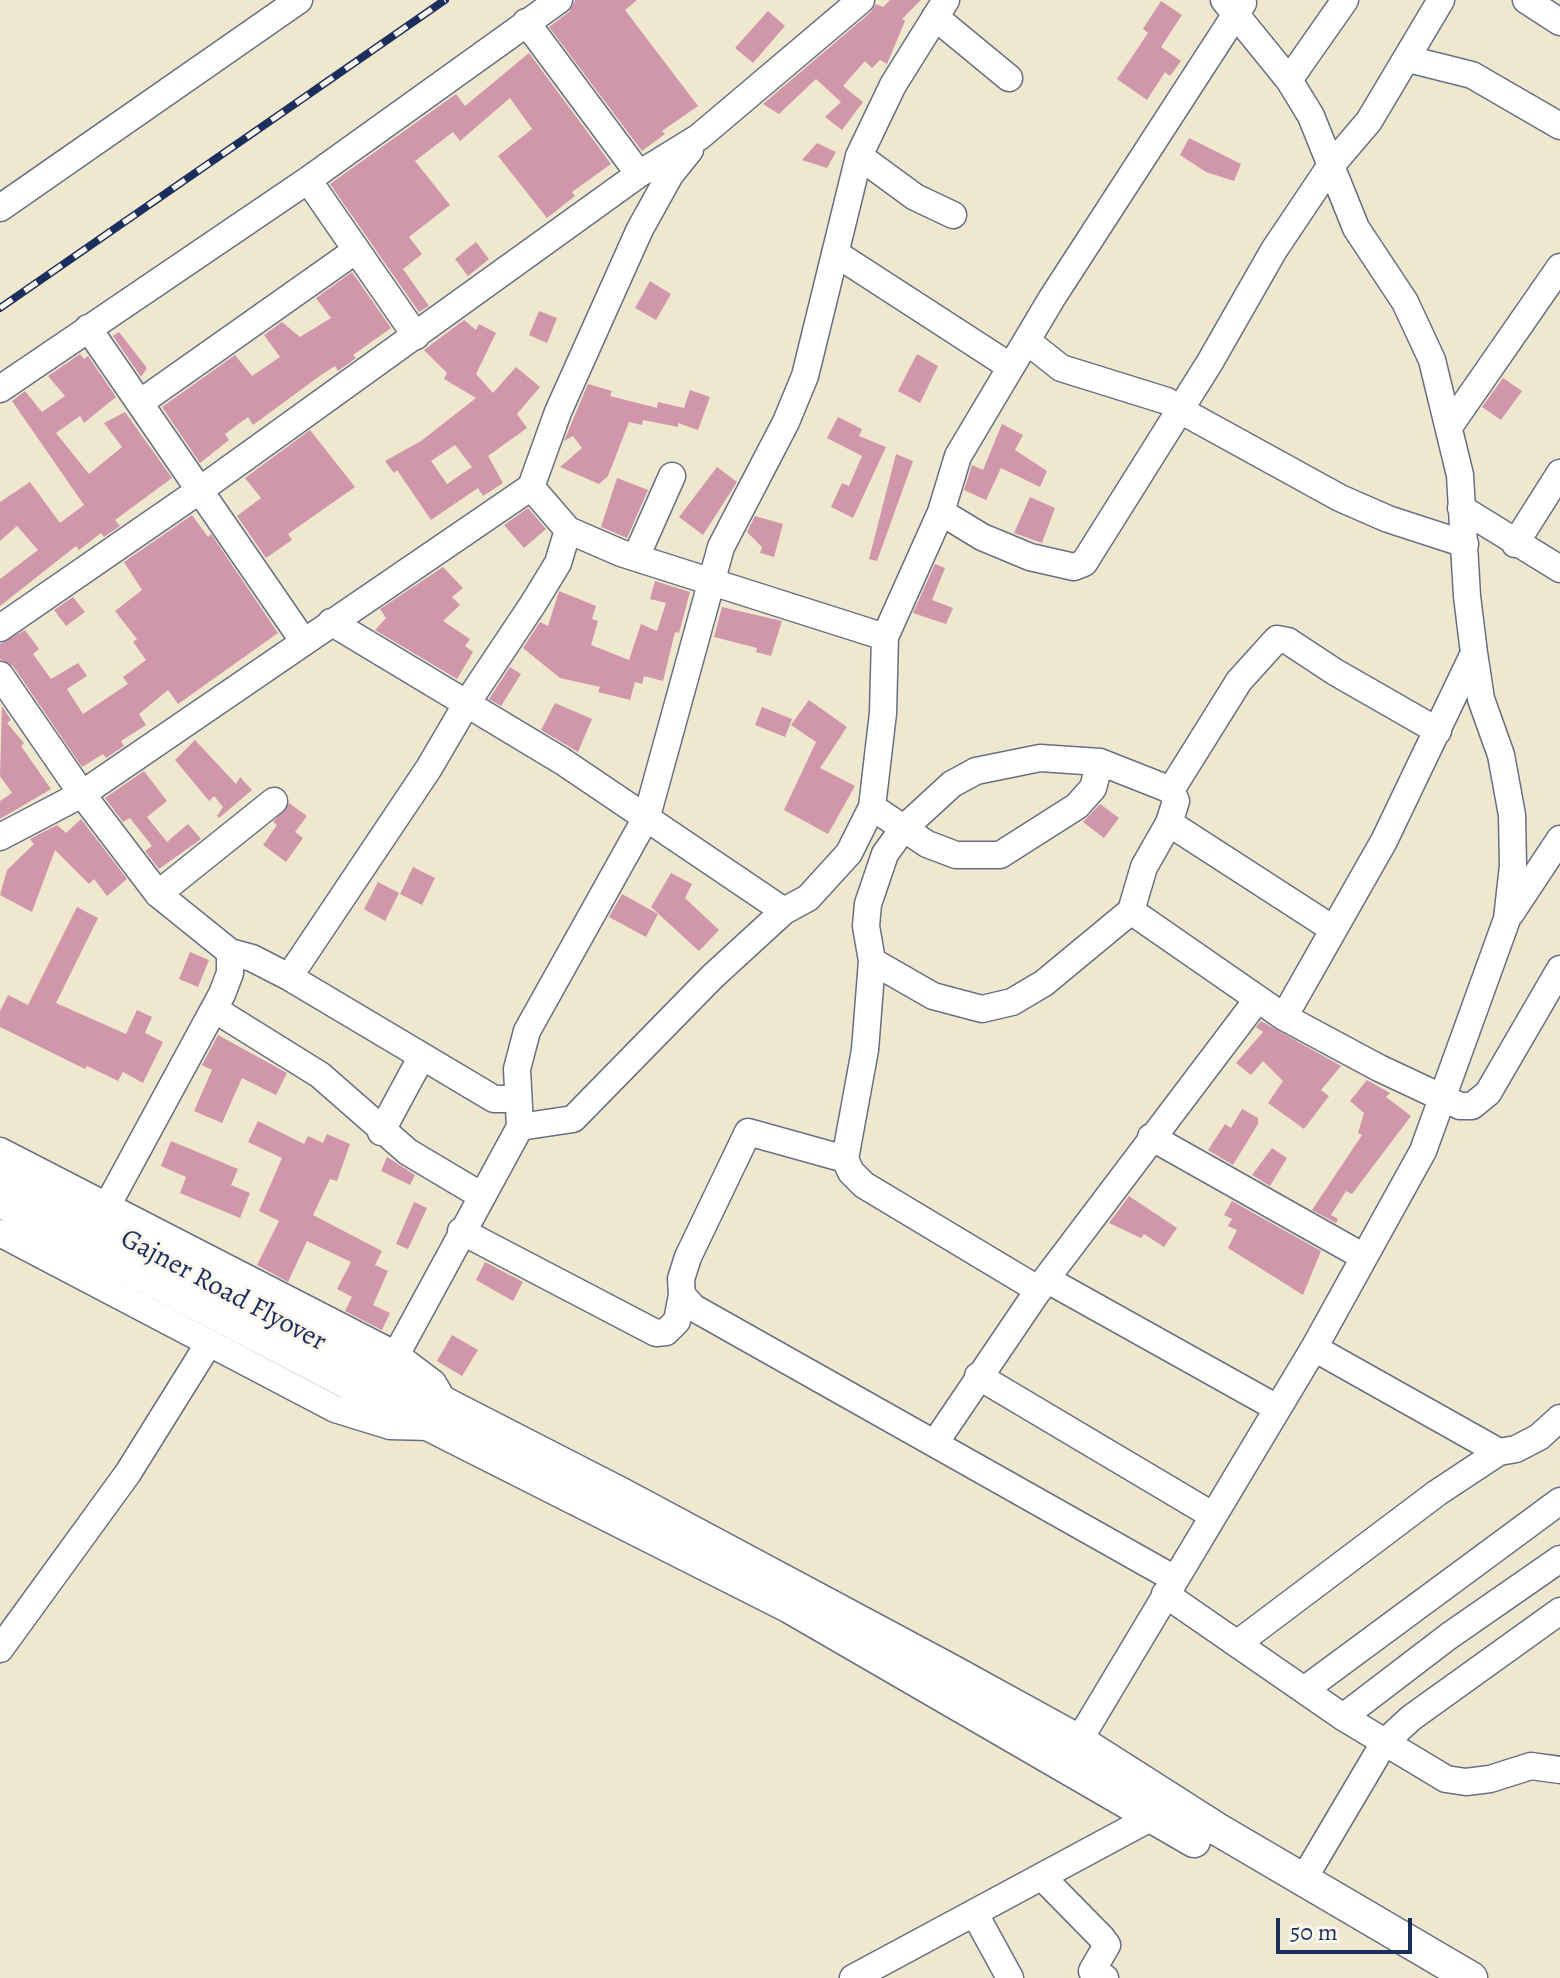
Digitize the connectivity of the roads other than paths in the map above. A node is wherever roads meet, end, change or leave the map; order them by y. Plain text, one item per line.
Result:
1 (299, 0) edge
2 (559, 0) edge
3 (861, 0) edge
4 (1345, 0) edge
5 (1441, 0) edge
6 (1526, 0) edge
7 (1234, 5) edge
8 (941, 8) edge
9 (526, 22) junction
10 (1560, 22) edge
11 (1408, 59) junction
12 (1009, 78) dead end
13 (1289, 80) junction
14 (1560, 126) edge
15 (699, 137) junction
16 (859, 156) junction
17 (1329, 168) junction
18 (639, 174) junction
19 (308, 180) junction
20 (0, 208) edge
21 (953, 215) dead end
22 (355, 251) junction
23 (835, 253) junction
24 (1560, 267) edge
25 (88, 328) junction
26 (416, 336) junction
27 (1027, 341) junction
28 (1011, 367) junction
29 (0, 389) edge
30 (141, 402) junction
31 (1173, 406) junction
32 (1451, 424) junction
33 (1560, 473) edge
34 (672, 476) dead end
35 (531, 487) junction
36 (200, 490) junction
37 (1461, 508) junction
38 (941, 512) junction
39 (568, 530) junction
40 (1465, 544) junction
41 (1515, 544) junction
42 (636, 557) junction
43 (1560, 569) edge
44 (713, 582) junction
45 (331, 622) junction
46 (0, 628) edge
47 (885, 637) junction
48 (304, 642) junction
49 (1474, 653) junction
50 (0, 675) edge
51 (467, 703) junction
52 (1438, 731) junction
53 (1100, 762) junction
54 (1171, 790) junction
55 (82, 794) junction
56 (274, 801) dead end
57 (872, 807) junction
58 (647, 816) junction
59 (1169, 823) junction
60 (903, 829) junction
61 (0, 837) edge
62 (1560, 839) edge
63 (158, 894) junction
64 (784, 911) junction
65 (1131, 911) junction
66 (1507, 919) junction
67 (1333, 929) junction
68 (230, 952) junction
69 (872, 961) junction
70 (1560, 969) edge
71 (289, 977) junction
72 (1257, 1000) junction
73 (214, 1009) junction
74 (1284, 1017) junction
75 (422, 1056) junction
76 (518, 1099) junction
77 (1439, 1099) junction
78 (520, 1127) junction
79 (381, 1132) junction
80 (1151, 1137) junction
81 (0, 1151) edge
82 (845, 1159) junction
83 (0, 1175) edge
84 (482, 1196) junction
85 (0, 1201) edge
86 (107, 1206) junction
87 (461, 1231) junction
88 (0, 1233) edge
89 (1364, 1257) junction
90 (1042, 1285) junction
91 (682, 1295) junction
92 (209, 1343) junction
93 (1314, 1348) junction
94 (978, 1376) junction
95 (400, 1383) junction
96 (1277, 1408) junction
97 (440, 1417) junction
98 (1560, 1418) edge
99 (935, 1443) junction
100 (1499, 1452) junction
101 (1560, 1501) edge
102 (1212, 1515) junction
103 (1560, 1559) edge
104 (1169, 1586) junction
105 (1560, 1611) edge
106 (1238, 1643) junction
107 (0, 1649) edge
108 (1304, 1690) junction
109 (1343, 1717) junction
110 (1384, 1743) junction
111 (1072, 1752) junction
112 (1556, 1772) edge
113 (1165, 1811) junction
114 (1043, 1878) junction
115 (1303, 1880) junction
116 (975, 1914) junction
117 (853, 1978) edge
118 (1010, 1978) edge
119 (1105, 1978) edge
120 (1428, 1978) edge
121 (1471, 1978) edge

1 - 20 street
2 - 9 street
3 - 15 street
4 - 13 street
5 - 11 street
6 - 10 street
7 - 13 street
7 - 27 street
8 - 12 street
8 - 16 street
9 - 18 street
9 - 19 street
11 - 14 street
11 - 17 street
13 - 17 street
15 - 18 street
15 - 35 street
16 - 21 street
16 - 23 street
17 - 31 street
17 - 32 street
18 - 26 street
19 - 22 street
19 - 25 street
22 - 26 street
22 - 30 street
23 - 28 street
23 - 44 street
24 - 32 street
25 - 29 street
25 - 30 street
26 - 36 street
27 - 28 street
27 - 31 street
28 - 38 street
30 - 36 street
31 - 38 street
31 - 40 street
32 - 37 street
33 - 41 street
34 - 42 street
35 - 39 street
35 - 45 street
36 - 46 street
36 - 48 street
37 - 40 street
37 - 41 street
38 - 47 street
39 - 42 street
39 - 51 street
40 - 49 street
41 - 43 street
42 - 44 street
44 - 47 street
44 - 58 street
45 - 48 street
45 - 51 street
47 - 57 street
48 - 55 street
49 - 52 street
49 - 66 street
50 - 55 street
51 - 58 street
51 - 71 street
52 - 54 street
52 - 67 street
53 - 54 street
53 - 60 street
53 - 60 street
54 - 59 street
55 - 61 street
55 - 63 street
56 - 63 street
57 - 60 street
57 - 64 street
58 - 64 street
58 - 76 street
59 - 65 street
59 - 67 street
60 - 69 street
62 - 66 street
63 - 68 street
64 - 78 street
65 - 69 street
65 - 72 street
66 - 77 street
67 - 74 street
68 - 71 street
68 - 73 street
69 - 82 street
70 - 77 street
71 - 75 street
72 - 74 street
72 - 80 street
73 - 79 street
73 - 86 street
74 - 77 street
75 - 76 street
75 - 79 street
76 - 78 street
77 - 89 street
78 - 84 street
79 - 84 street
80 - 89 street
80 - 90 street
81 - 86 street
82 - 90 street
82 - 91 street
83 - 95 main road, Gajner Road Flyover
84 - 87 street
85 - 95 main road, Gajner Road Flyover
86 - 95 street
87 - 91 street
87 - 95 street
88 - 92 street
89 - 93 street
90 - 94 street
90 - 96 street
91 - 99 street
92 - 97 street
92 - 107 street
93 - 96 street
93 - 100 street
94 - 99 street
94 - 102 street
95 - 97 main road, Gajner Road Flyover
95 - 97 street
96 - 102 street
97 - 111 main road, Gajner Road Flyover
98 - 100 street
99 - 104 street
100 - 106 street
101 - 108 street
102 - 104 street
103 - 109 street
104 - 106 street
104 - 111 street
105 - 110 street
106 - 108 street
108 - 109 street
109 - 110 street
110 - 112 street
110 - 115 street
111 - 113 main road, Gajner Road Flyover
113 - 114 street
113 - 115 main road
113 - 120 main road
114 - 116 street
114 - 119 street
115 - 121 main road
116 - 117 street
116 - 118 street

